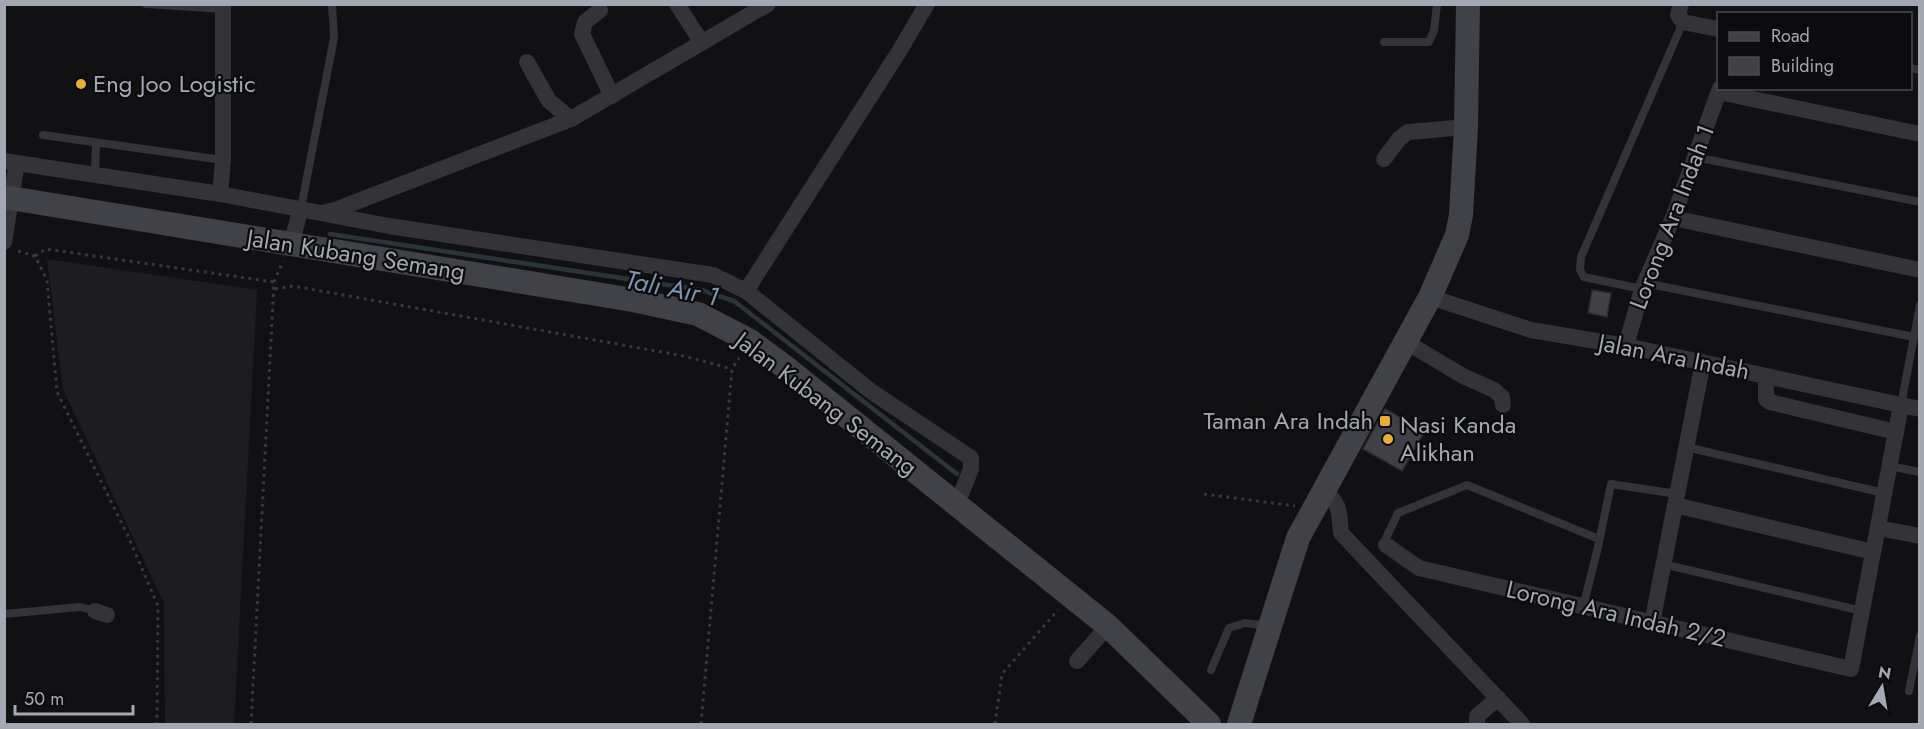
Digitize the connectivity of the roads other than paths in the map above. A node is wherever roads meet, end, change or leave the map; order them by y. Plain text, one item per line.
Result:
1 (146, 4) edge
2 (332, 4) edge
3 (677, 4) edge
4 (768, 4) edge
5 (927, 4) edge
6 (1437, 4) edge
7 (1468, 4) edge
8 (1681, 4) edge
9 (223, 7) edge
10 (600, 10) dead end
11 (1683, 22) junction
12 (1717, 29) edge
13 (1384, 42) dead end
14 (702, 43) junction
15 (527, 62) dead end
16 (1720, 90) edge
17 (612, 96) junction
18 (571, 119) junction
19 (1466, 126) junction
20 (1920, 134) edge
21 (43, 135) dead end
22 (96, 144) junction
23 (1695, 157) junction
24 (1384, 159) dead end
25 (223, 160) junction
26 (11, 162) edge
27 (95, 173) junction
28 (220, 194) junction
29 (8, 197) edge
30 (1920, 202) edge
31 (301, 208) junction
32 (322, 212) junction
33 (1673, 218) junction
34 (291, 244) junction
35 (10, 246) edge
36 (1920, 270) edge
37 (1643, 286) junction
38 (746, 291) junction
39 (1430, 297) junction
40 (1920, 305) edge
41 (1914, 337) junction
42 (1406, 342) junction
43 (1626, 346) junction
44 (1702, 362) junction
45 (1766, 376) junction
46 (1503, 405) dead end
47 (1901, 405) junction
48 (1920, 409) edge
49 (1896, 432) junction
50 (1686, 447) junction
51 (1889, 466) junction
52 (1920, 472) edge
53 (1884, 493) junction
54 (1319, 500) junction
55 (1676, 500) junction
56 (957, 504) junction
57 (1878, 528) junction
58 (1920, 536) edge
59 (1599, 539) junction
60 (1386, 545) joint
61 (1873, 552) junction
62 (1663, 564) junction
63 (1583, 607) junction
64 (1862, 611) junction
65 (101, 613) dead end
66 (4, 614) edge
67 (1652, 623) junction
68 (1108, 626) junction
69 (1270, 626) junction
70 (1920, 636) edge
71 (1077, 661) dead end
72 (1211, 670) dead end
73 (1909, 691) dead end
74 (1498, 698) junction
75 (1209, 724) edge
76 (1239, 724) edge
77 (1477, 724) edge
78 (1522, 724) edge

1 - 9 lane
2 - 31 lane
3 - 14 street
4 - 14 street
5 - 38 street
6 - 13 lane
7 - 19 main road
8 - 11 street
9 - 25 street
10 - 17 street
11 - 12 street
11 - 37 lane
14 - 17 street
15 - 18 street
16 - 20 street
16 - 23 street, Lorong Ara Indah 1
17 - 18 street
18 - 32 street
19 - 24 street
19 - 39 main road
21 - 22 lane
22 - 25 lane
22 - 27 lane
23 - 30 lane
23 - 33 street, Lorong Ara Indah 1
25 - 28 street
26 - 27 street
26 - 29 street
27 - 28 street
28 - 31 street
29 - 34 main road, Jalan Kubang Semang
29 - 35 street
31 - 32 street
31 - 34 street
32 - 38 street
33 - 36 street
33 - 37 street, Lorong Ara Indah 1
34 - 56 main road, Jalan Kubang Semang
37 - 41 lane
37 - 43 street, Lorong Ara Indah 1
38 - 56 street
39 - 42 main road
39 - 43 street, Jalan Ara Indah
40 - 41 lane
41 - 47 lane
42 - 46 street
42 - 54 main road
43 - 44 street, Jalan Ara Indah
44 - 45 street, Jalan Ara Indah
44 - 50 street
45 - 47 street, Jalan Ara Indah
45 - 49 street
47 - 48 street, Jalan Ara Indah
47 - 49 street
49 - 51 street
50 - 53 lane
50 - 55 street
51 - 52 lane
51 - 53 street
53 - 57 street
54 - 69 main road
54 - 74 street
55 - 59 lane
55 - 61 street
55 - 62 street
56 - 68 main road, Jalan Kubang Semang
57 - 58 street
57 - 61 street
59 - 60 lane
59 - 63 lane
60 - 63 street, Lorong Ara Indah 2/2
61 - 64 street
62 - 64 lane
62 - 67 street
63 - 67 street, Lorong Ara Indah 2/2
64 - 67 street, Lorong Ara Indah 2/2
65 - 66 lane
68 - 71 street
68 - 75 main road, Jalan Kubang Semang
69 - 72 lane
69 - 76 main road
70 - 73 lane
74 - 77 street
74 - 78 street

